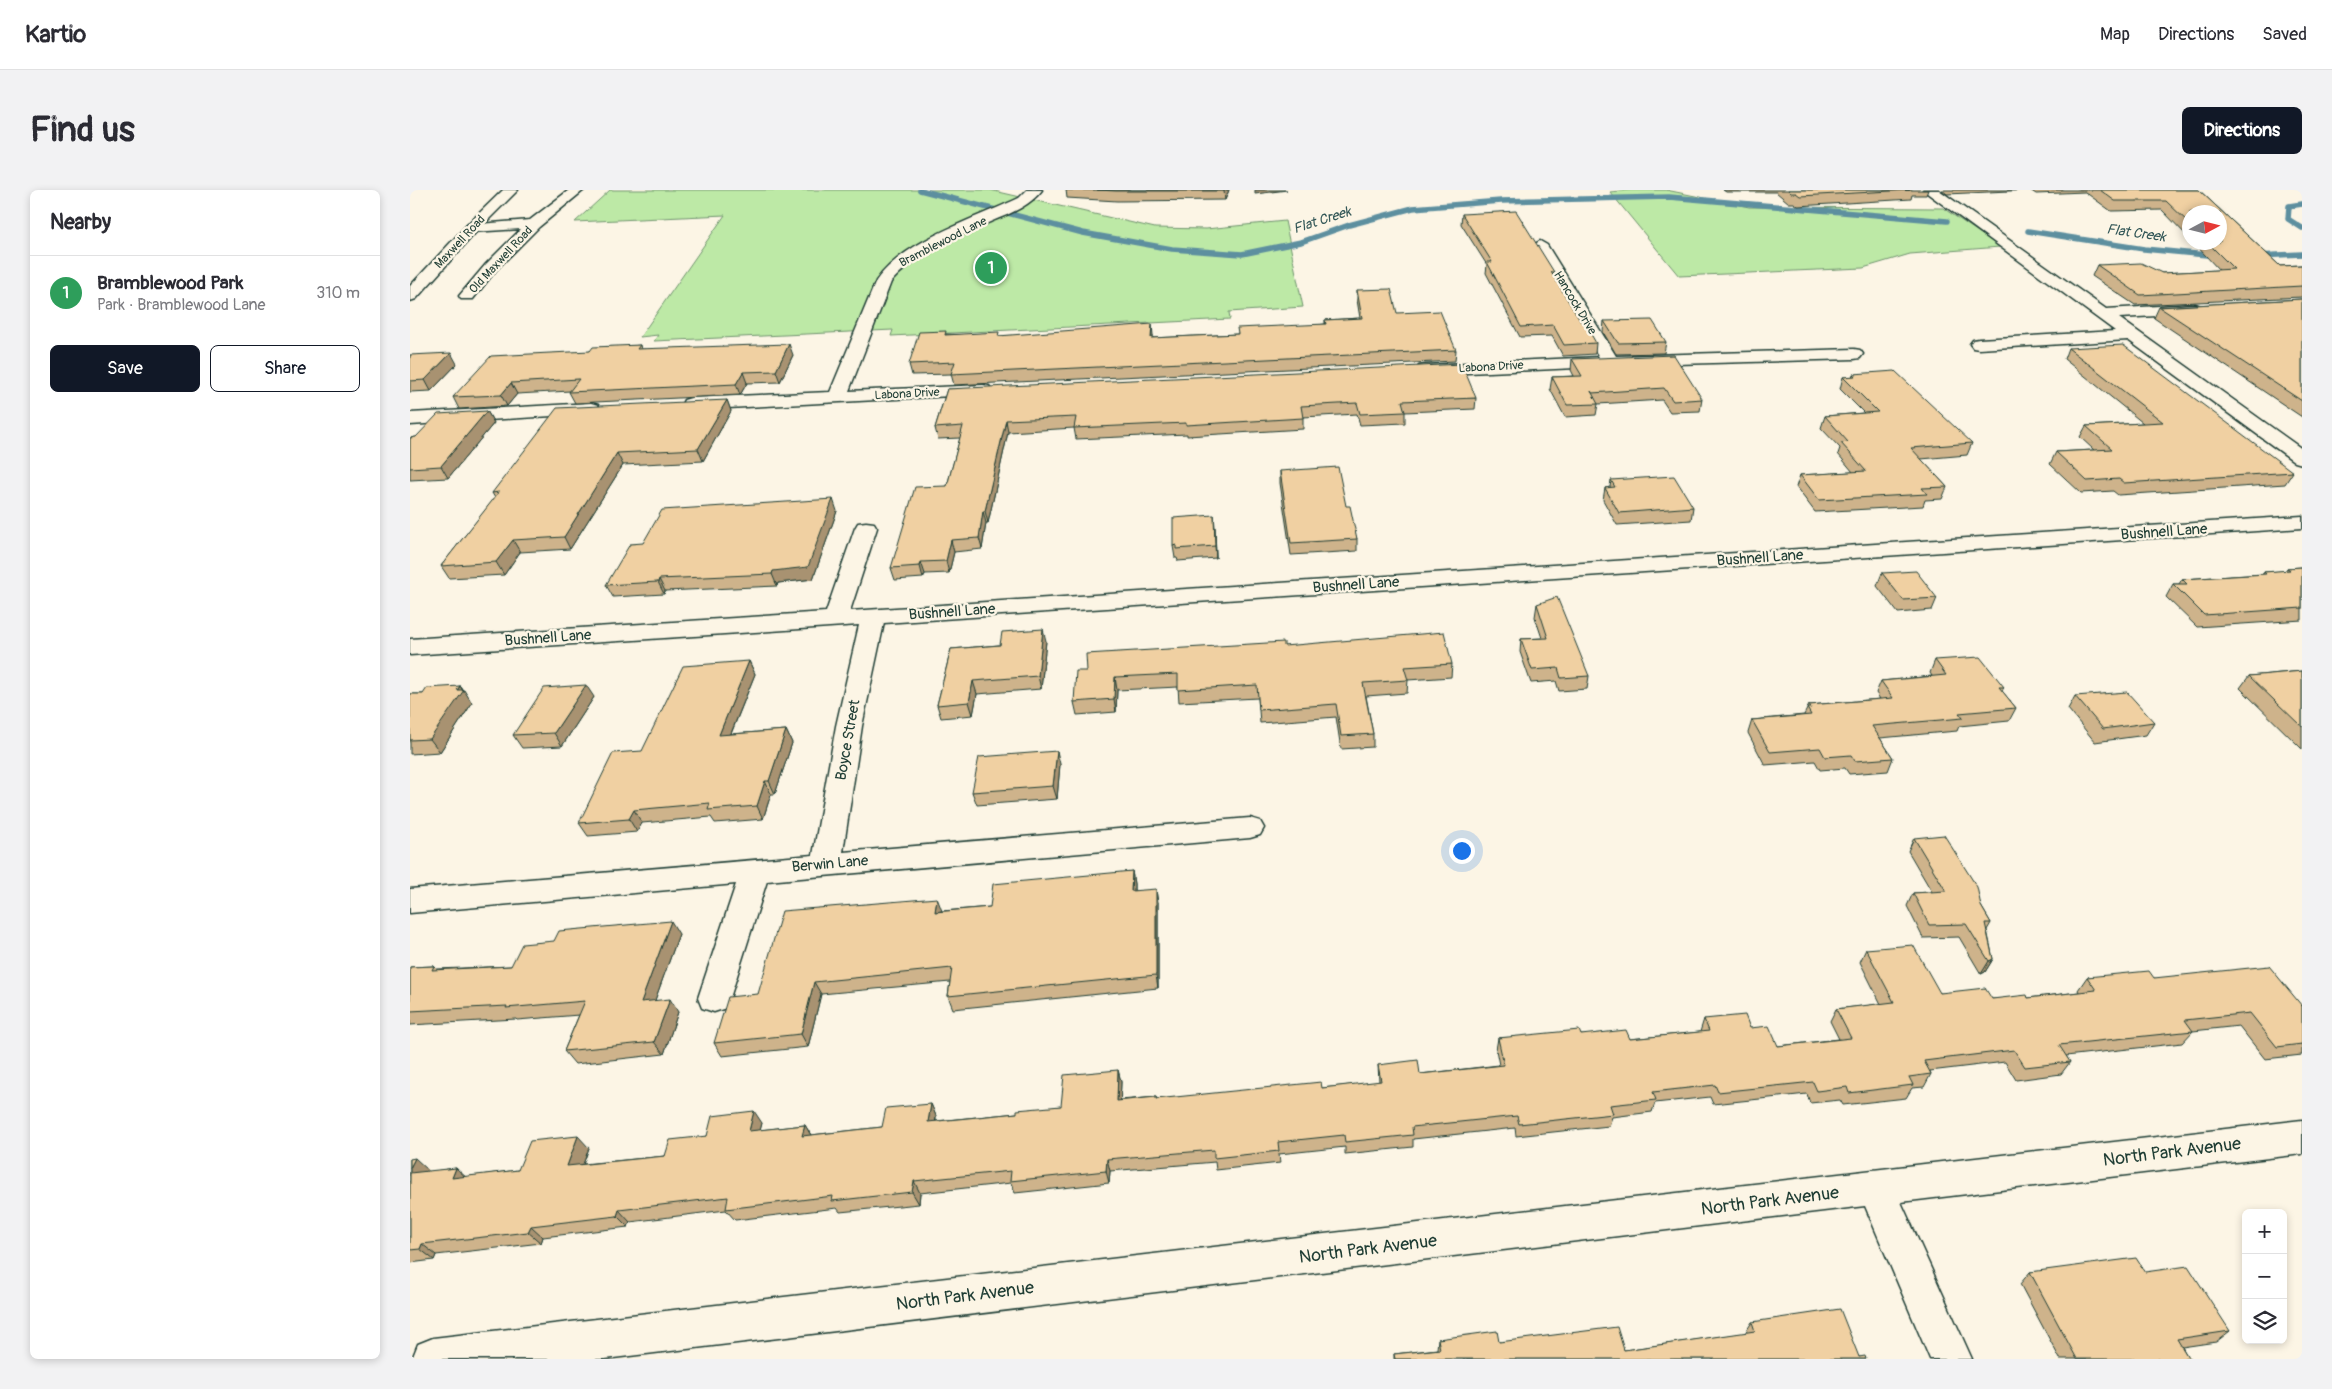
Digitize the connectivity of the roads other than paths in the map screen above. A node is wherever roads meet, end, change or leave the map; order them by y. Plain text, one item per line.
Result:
1 (511, 190) edge
2 (577, 190) edge
3 (1035, 190) edge
4 (1930, 190) edge
5 (534, 224) junction
6 (472, 228) junction
7 (1540, 245) edge
8 (410, 296) edge
9 (467, 296) dead end
10 (2213, 308) edge
11 (2104, 314) junction
12 (2134, 335) junction
13 (1979, 344) dead end
14 (1854, 354) dead end
15 (1610, 361) junction
16 (1412, 370) edge
17 (996, 390) edge
18 (837, 397) junction
19 (678, 405) edge
20 (609, 408) edge
21 (410, 419) edge
22 (2302, 458) edge
23 (2302, 522) edge
24 (866, 528) dead end
25 (873, 617) junction
26 (835, 620) junction
27 (410, 647) edge
28 (1250, 828) dead end
29 (826, 864) junction
30 (756, 870) junction
31 (410, 901) edge
32 (714, 998) dead end
33 (2302, 1137) edge
34 (1876, 1189) junction
35 (433, 1359) edge
36 (1951, 1359) edge

1 - 6 street, Maxwell Road
2 - 5 street, Old Maxwell Road
3 - 18 street, Bramblewood Lane
4 - 11 street
5 - 6 street, Old Maxwell Road
5 - 9 street, Old Maxwell Road
6 - 8 street, Maxwell Road
7 - 15 street, Hancock Drive
10 - 11 street
11 - 12 street
12 - 13 street
12 - 22 street
14 - 15 street, Labona Drive
15 - 16 street, Labona Drive
17 - 18 street, Labona Drive
18 - 19 street, Labona Drive
20 - 21 street
23 - 25 street, Bushnell Lane
24 - 26 street
25 - 26 street, Bushnell Lane
25 - 29 street, Boyce Street
26 - 27 street, Bushnell Lane
28 - 29 street, Berwin Lane
29 - 30 street, Berwin Lane
30 - 31 street, Berwin Lane
30 - 32 street
33 - 34 street, North Park Avenue
34 - 35 street, North Park Avenue
34 - 36 street

